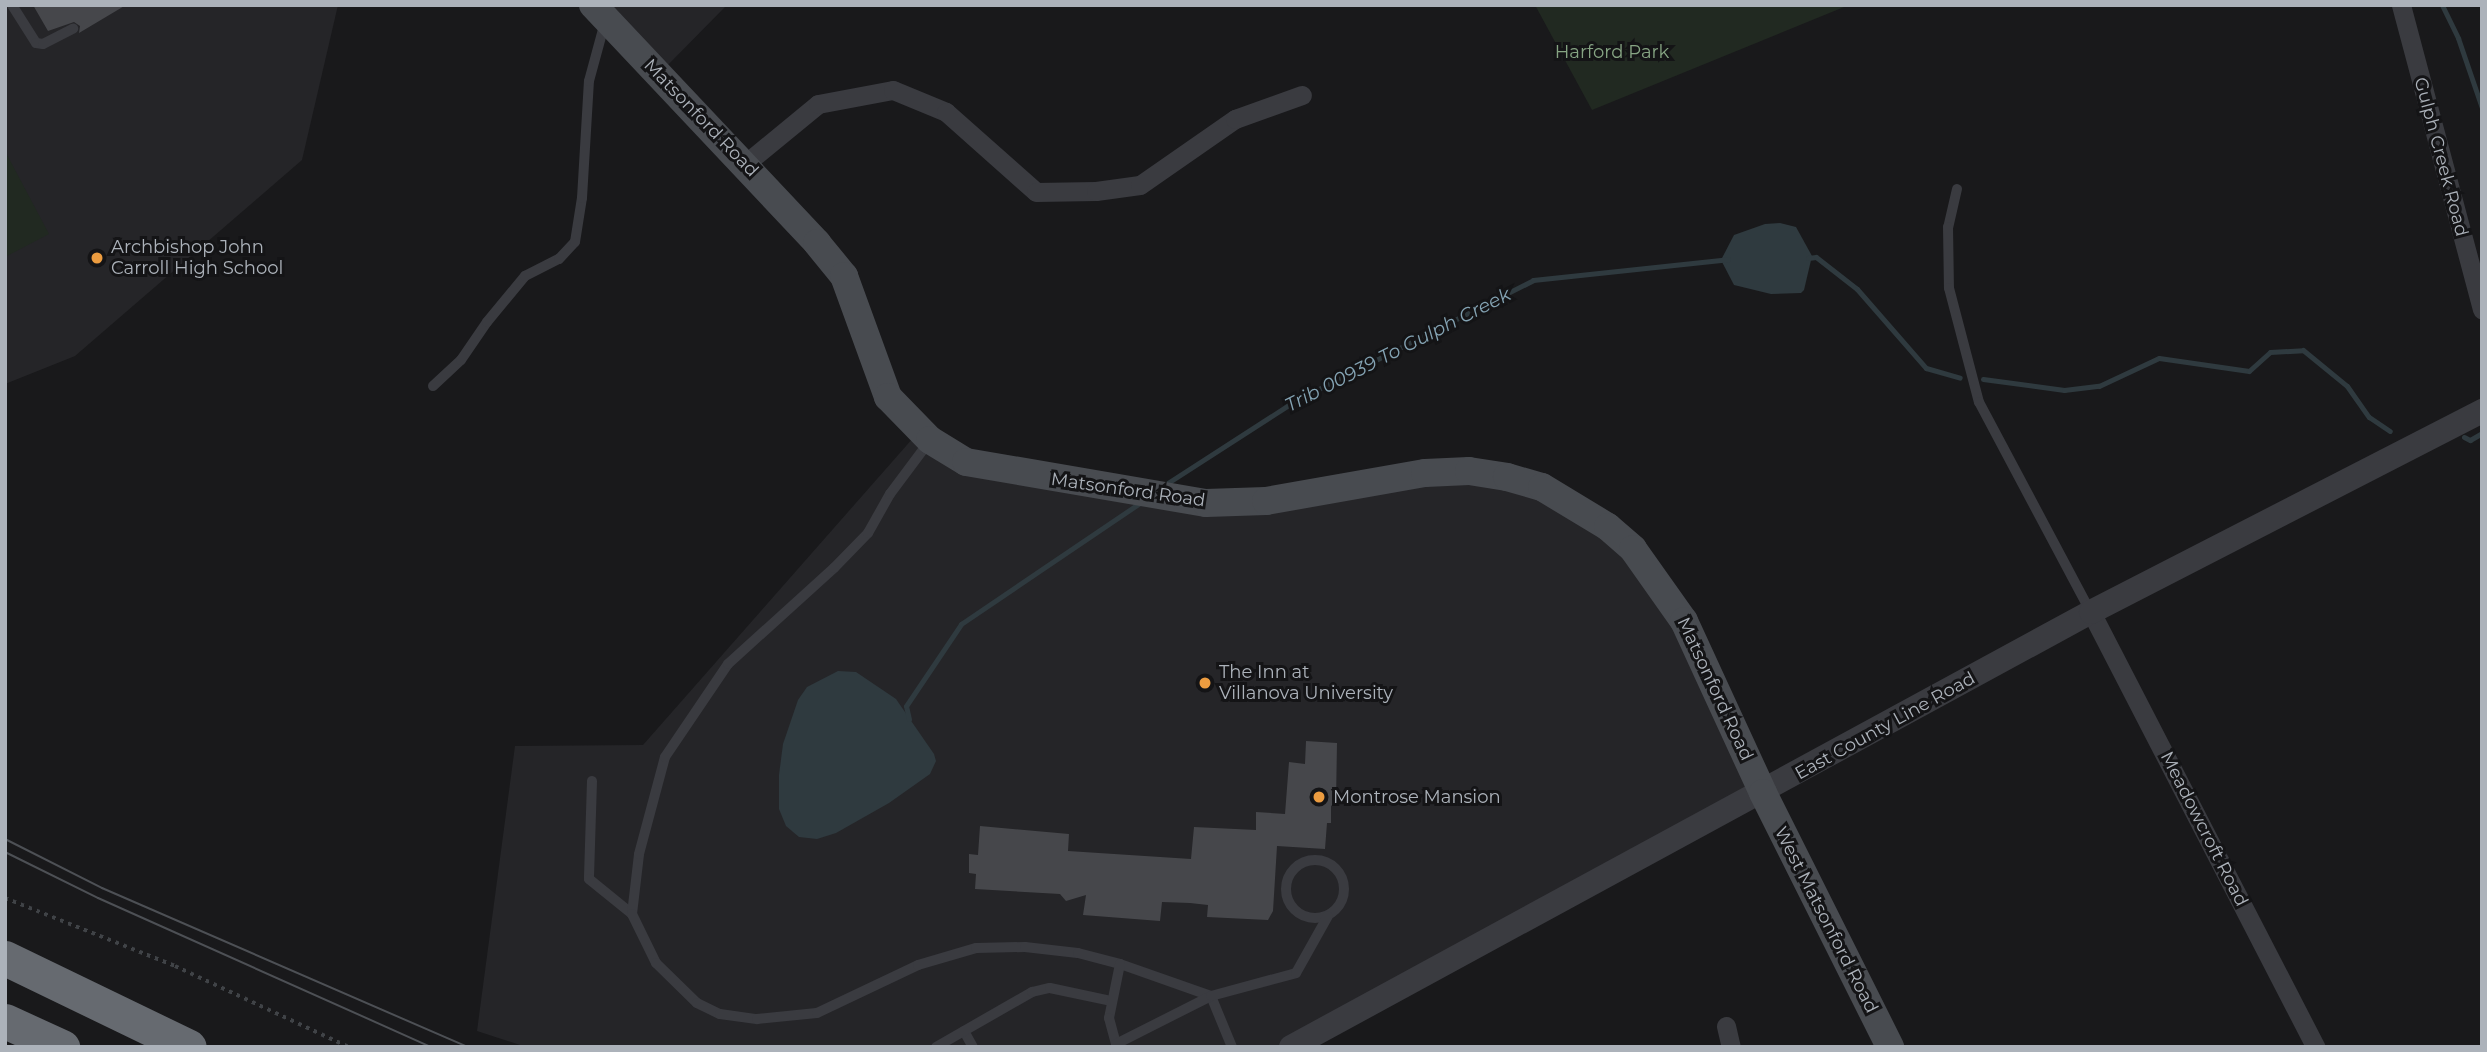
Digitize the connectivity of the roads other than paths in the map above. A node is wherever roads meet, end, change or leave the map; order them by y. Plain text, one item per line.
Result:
1 (12, 5) edge
2 (2401, 5) edge
3 (599, 12) edge
4 (73, 29) dead end
5 (1302, 95) dead end
6 (745, 164) junction
7 (1957, 189) dead end
8 (2482, 309) edge
9 (433, 386) dead end
10 (2482, 411) edge
11 (930, 440) junction
12 (2091, 612) junction
13 (592, 781) dead end
14 (1763, 793) junction
15 (632, 914) junction
16 (1328, 916) junction
17 (5, 958) edge
18 (1120, 964) junction
19 (1211, 996) junction
20 (1111, 1001) junction
21 (5, 1021) edge
22 (1726, 1027) dead end
23 (964, 1031) junction
24 (1116, 1045) edge
25 (62, 1047) edge
26 (189, 1047) edge
27 (936, 1047) edge
28 (973, 1047) edge
29 (1232, 1047) edge
30 (1291, 1047) edge
31 (1731, 1047) edge
32 (1890, 1047) edge
33 (2316, 1047) edge

1 - 4 lane
2 - 8 street, Gulph Creek Road
3 - 6 main road, Matsonford Road
3 - 9 lane
5 - 6 street
6 - 11 main road, Matsonford Road
7 - 12 lane
10 - 12 street, East County Line Road
11 - 14 main road, Matsonford Road
11 - 15 lane
12 - 14 street, East County Line Road
12 - 33 street, Meadowcroft Road
13 - 15 lane
14 - 30 street, East County Line Road
14 - 32 main road, West Matsonford Road
15 - 18 lane
16 - 16 lane
16 - 19 lane
17 - 26 highway
18 - 19 lane
18 - 20 lane
19 - 24 lane
19 - 29 lane
20 - 23 lane
20 - 24 lane
21 - 25 highway
22 - 31 street
23 - 27 lane
23 - 28 lane

